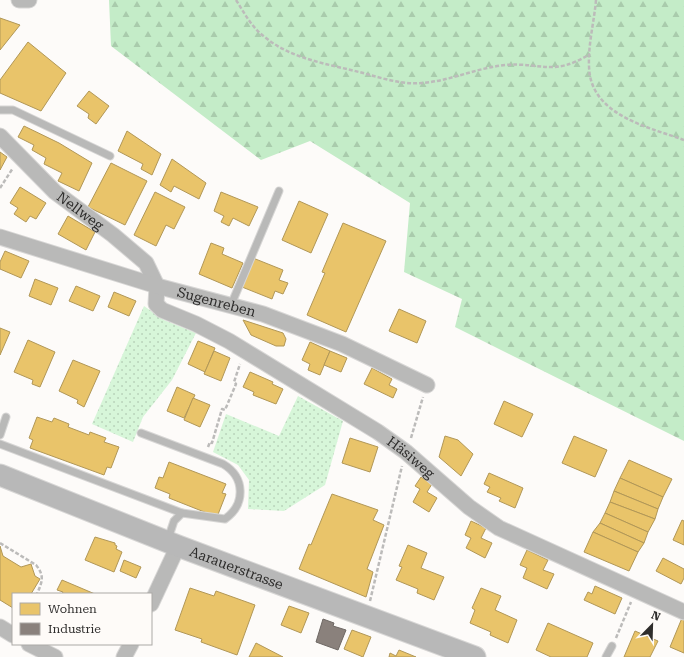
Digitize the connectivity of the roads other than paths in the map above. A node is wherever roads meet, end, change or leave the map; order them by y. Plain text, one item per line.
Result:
1 (19, 0) edge
2 (29, 0) edge
3 (0, 110) edge
4 (0, 136) edge
5 (110, 156) dead end
6 (279, 192) dead end
7 (0, 237) edge
8 (157, 286) junction
9 (231, 306) junction
10 (426, 387) road end
11 (6, 417) dead end
12 (141, 433) dead end
13 (0, 435) edge
14 (0, 444) edge
15 (0, 475) edge
16 (182, 513) junction
17 (173, 544) junction
18 (152, 601) edge
19 (684, 612) edge
20 (0, 627) edge
21 (12, 634) edge
22 (31, 645) edge
23 (130, 645) edge
24 (612, 646) road end
25 (55, 657) edge
26 (124, 657) edge
27 (475, 657) edge
28 (606, 657) edge

1 - 2 street
3 - 5 lane
4 - 8 street, Nellweg
6 - 9 lane
7 - 8 street, Sugenreben
8 - 9 street, Sugenreben
8 - 19 street, Häsiweg
9 - 10 street, Sugenreben
11 - 13 lane
12 - 16 lane
14 - 16 lane
15 - 17 main road, Aarauerstrasse
16 - 17 lane
17 - 18 street
17 - 27 main road, Aarauerstrasse
20 - 21 street
22 - 25 street
23 - 26 street
24 - 28 lane

